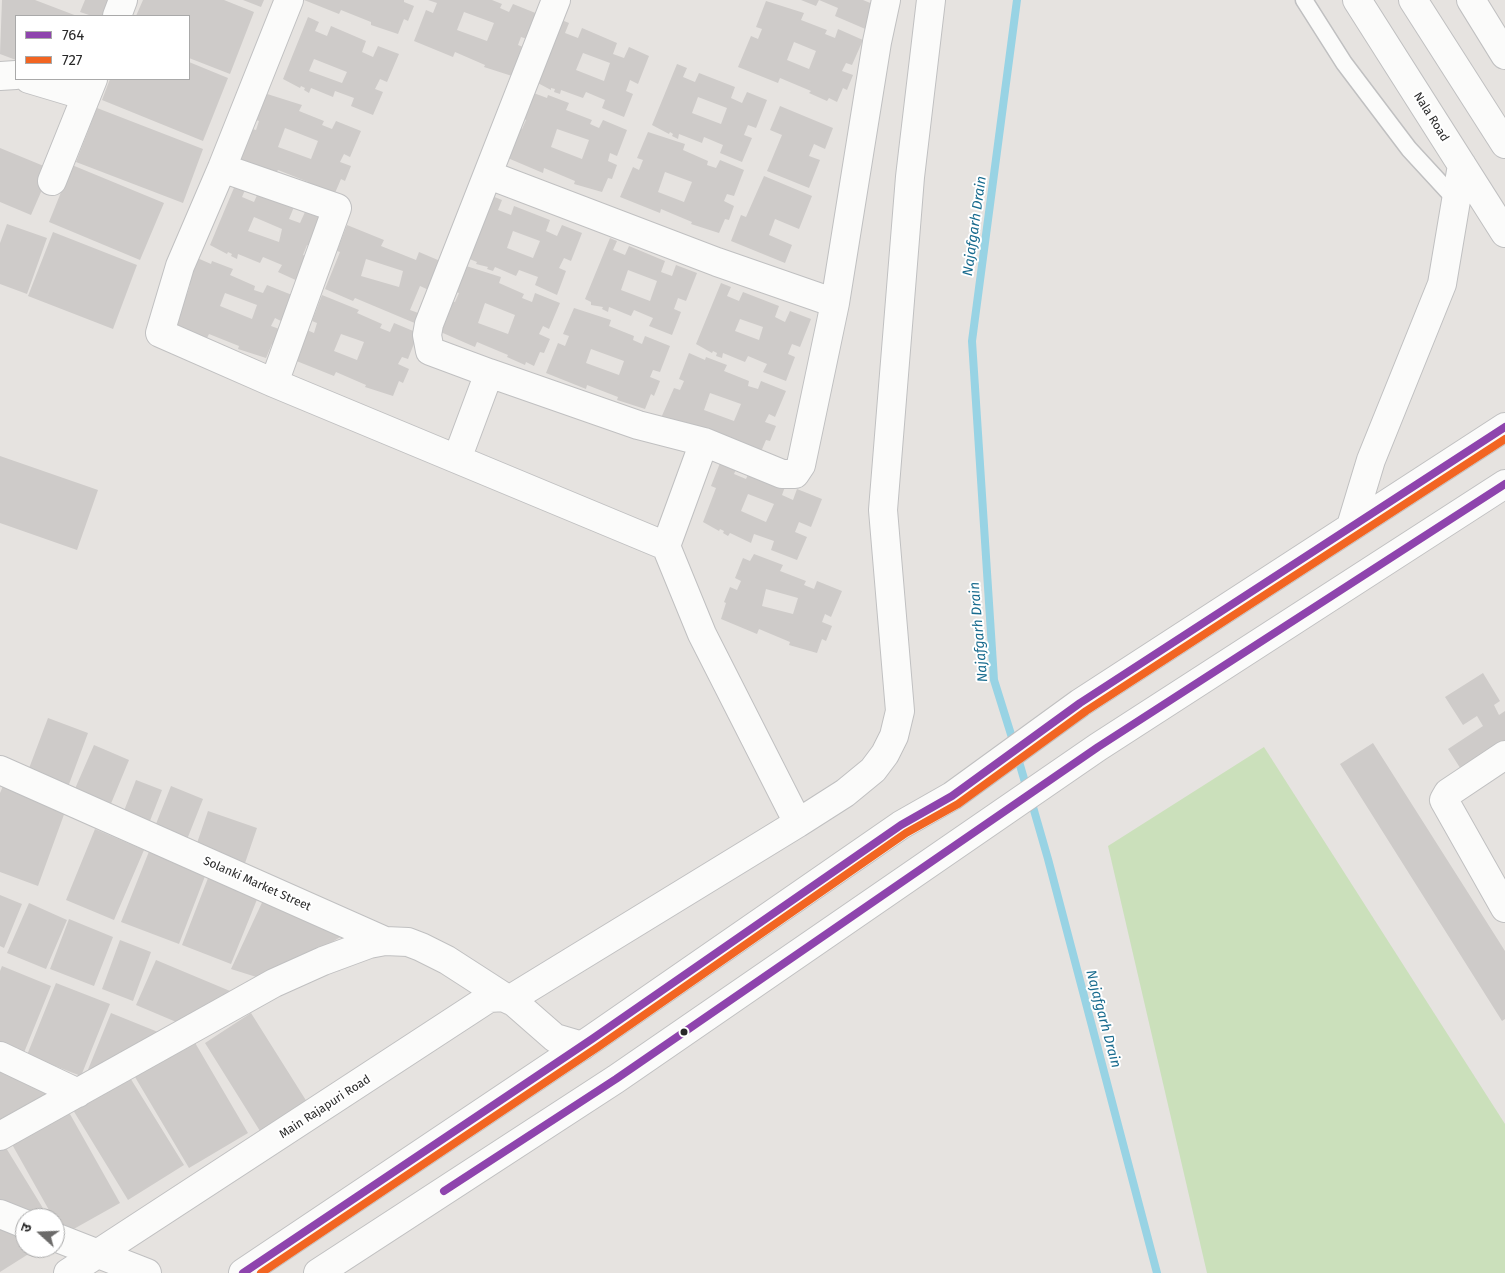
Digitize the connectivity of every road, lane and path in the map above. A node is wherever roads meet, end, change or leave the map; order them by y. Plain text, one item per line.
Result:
1 (124, 0) edge
2 (289, 0) edge
3 (556, 0) edge
4 (886, 0) edge
5 (931, 0) edge
6 (1304, 0) edge
7 (1357, 0) edge
8 (1413, 0) edge
9 (1471, 0) edge
10 (117, 15) edge
11 (1505, 55) edge
12 (15, 75) edge
13 (0, 76) edge
14 (36, 80) edge
15 (89, 87) edge
16 (1505, 144) edge
17 (1462, 165) junction
18 (222, 168) junction
19 (489, 175) junction
20 (52, 181) dead end
21 (1456, 200) junction
22 (1505, 233) edge
23 (834, 303) junction
24 (489, 373) junction
25 (274, 383) junction
26 (1505, 427) edge
27 (704, 442) junction
28 (457, 459) junction
29 (1498, 492) edge
30 (1351, 526) junction
31 (666, 546) junction
32 (1505, 756) edge
33 (0, 770) edge
34 (798, 823) junction
35 (1505, 908) edge
36 (385, 941) junction
37 (509, 1000) junction
38 (582, 1046) junction
39 (0, 1056) edge
40 (78, 1093) junction
41 (0, 1136) edge
42 (0, 1214) edge
43 (15, 1220) edge
44 (65, 1241) edge
45 (98, 1254) junction
46 (143, 1272) edge
47 (68, 1273) edge
48 (243, 1273) edge
49 (318, 1273) edge

1 - 10 street
2 - 18 street
3 - 19 street
4 - 23 street
5 - 34 street
6 - 21 lane
7 - 17 street, Nala Road
8 - 16 street
9 - 11 street
12 - 13 street
14 - 15 street
15 - 20 street
17 - 21 street
17 - 22 street, Nala Road
18 - 25 street
18 - 25 street
19 - 23 street
19 - 24 street
21 - 30 street
23 - 27 street
24 - 27 street
24 - 28 street
25 - 28 street
26 - 30 street
27 - 31 street
28 - 31 street
29 - 49 street
30 - 38 street
31 - 34 street
32 - 35 street
33 - 36 street, Solanki Market Street
34 - 37 street
36 - 37 street, Solanki Market Street
36 - 40 street
37 - 38 street
37 - 45 street, Main Rajapuri Road
38 - 48 street
39 - 40 street
40 - 41 street
42 - 43 street
44 - 45 street
45 - 46 street
45 - 47 street, Main Rajapuri Road

